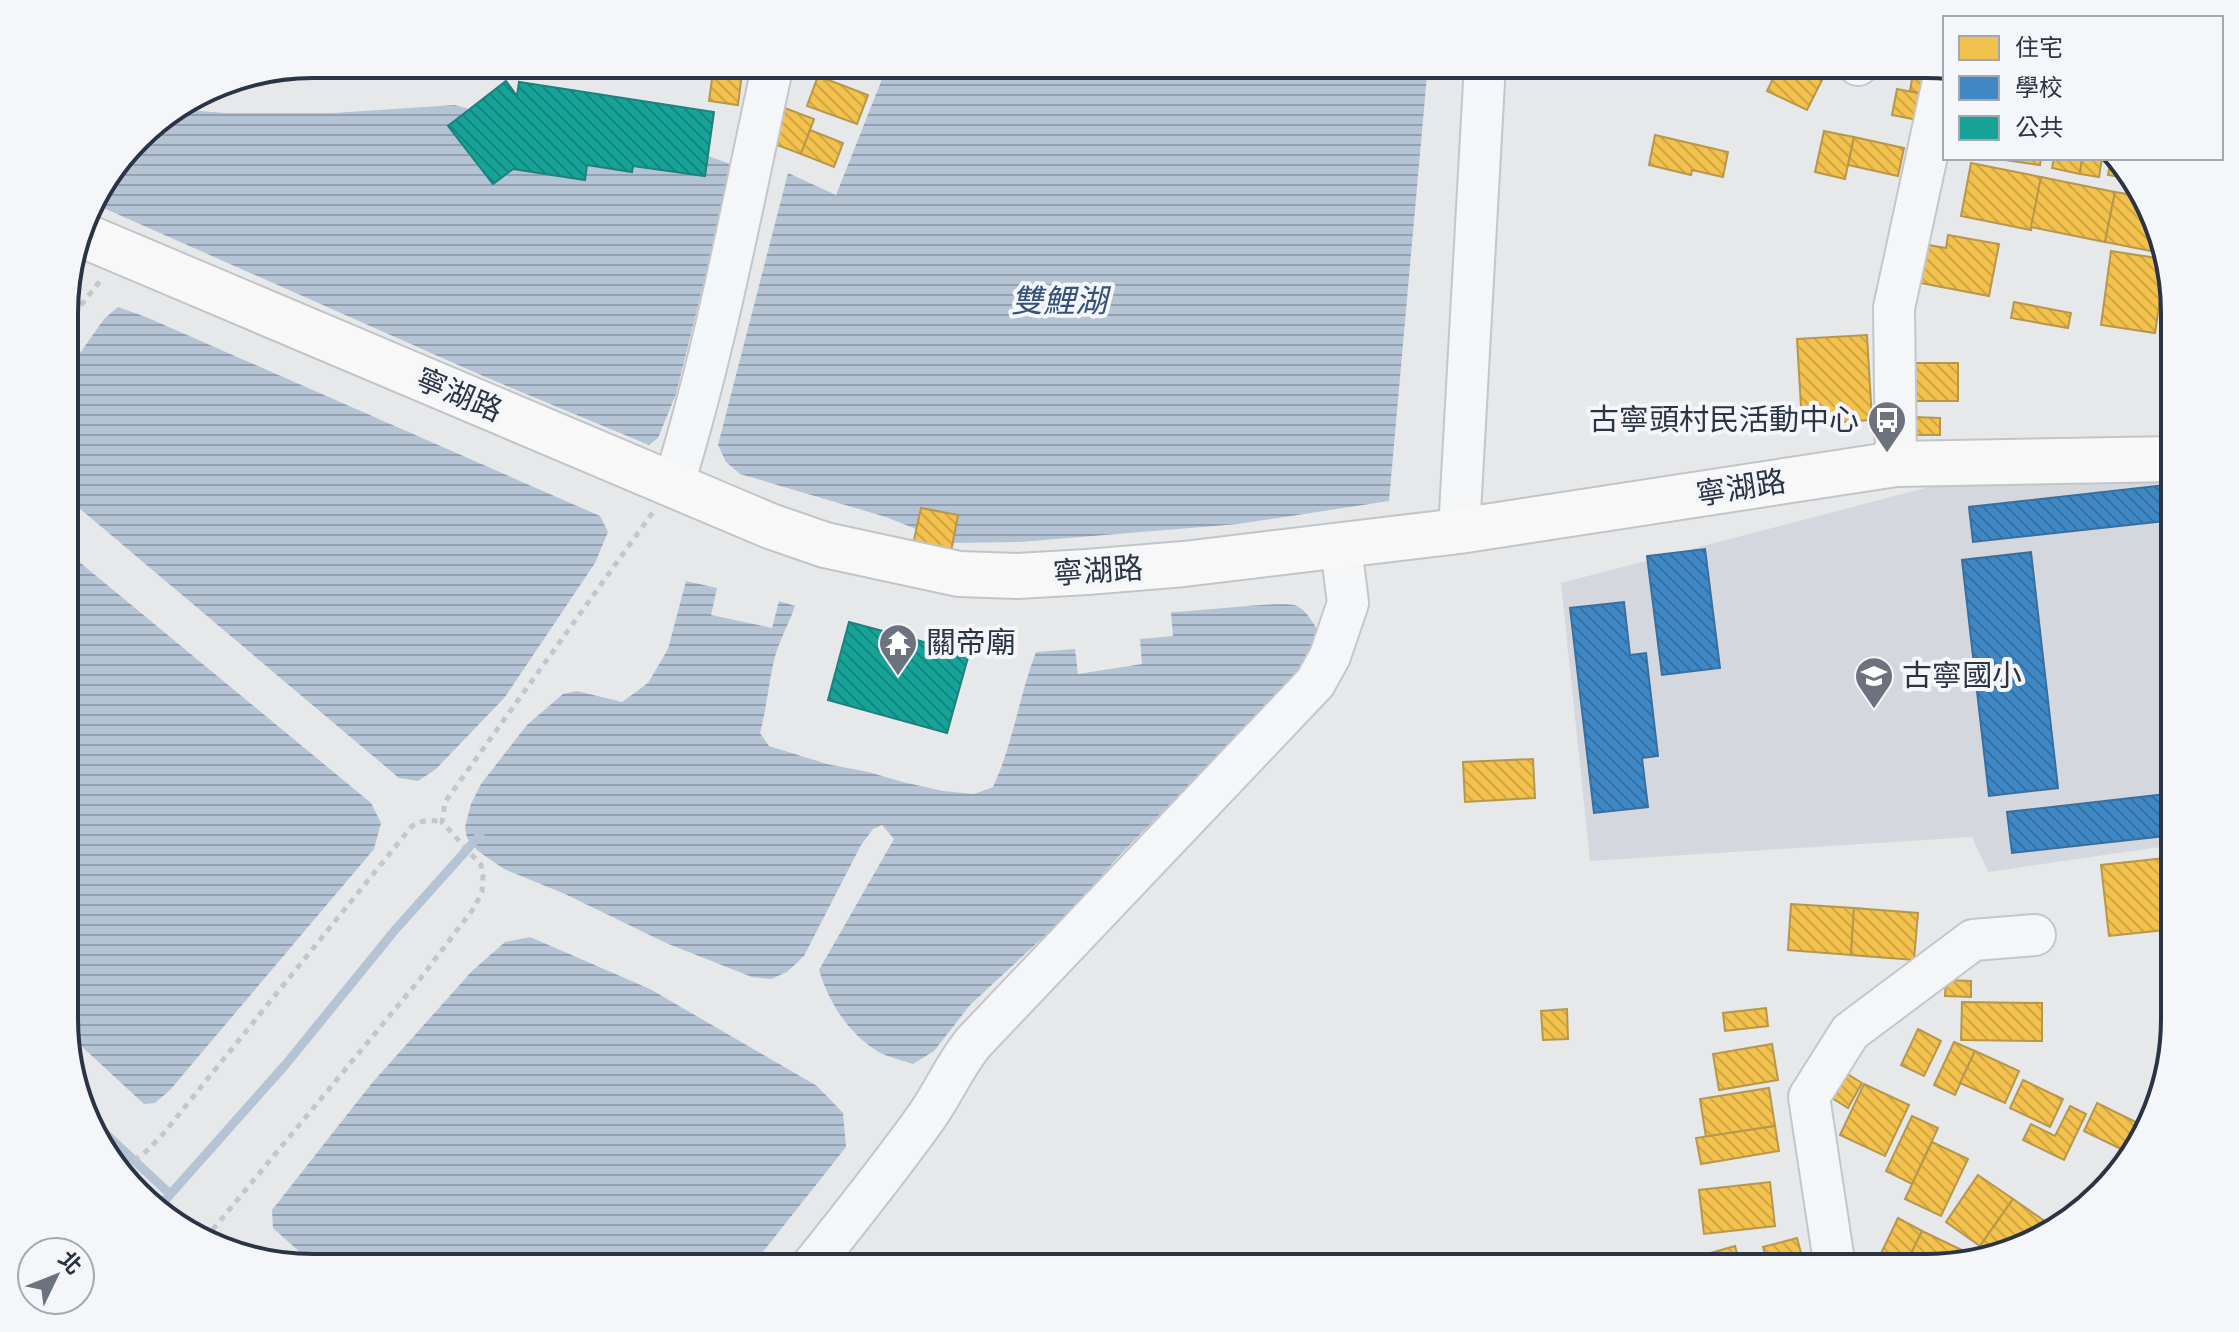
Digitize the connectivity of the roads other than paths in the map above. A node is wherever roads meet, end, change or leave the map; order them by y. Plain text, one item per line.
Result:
1 (1484, 78) edge
2 (770, 79) edge
3 (1943, 81) edge
4 (90, 238) edge
5 (2160, 459) edge
6 (1896, 464) junction
7 (673, 486) junction
8 (1459, 531) junction
9 (1341, 547) junction
10 (2035, 935) dead end
11 (1833, 1253) edge
12 (821, 1254) edge

1 - 8 street
2 - 7 street
3 - 6 street
4 - 7 main road, 寧湖路
5 - 6 main road, 寧湖路
6 - 8 main road, 寧湖路
7 - 9 main road, 寧湖路
8 - 9 main road, 寧湖路
9 - 12 street
10 - 11 street

